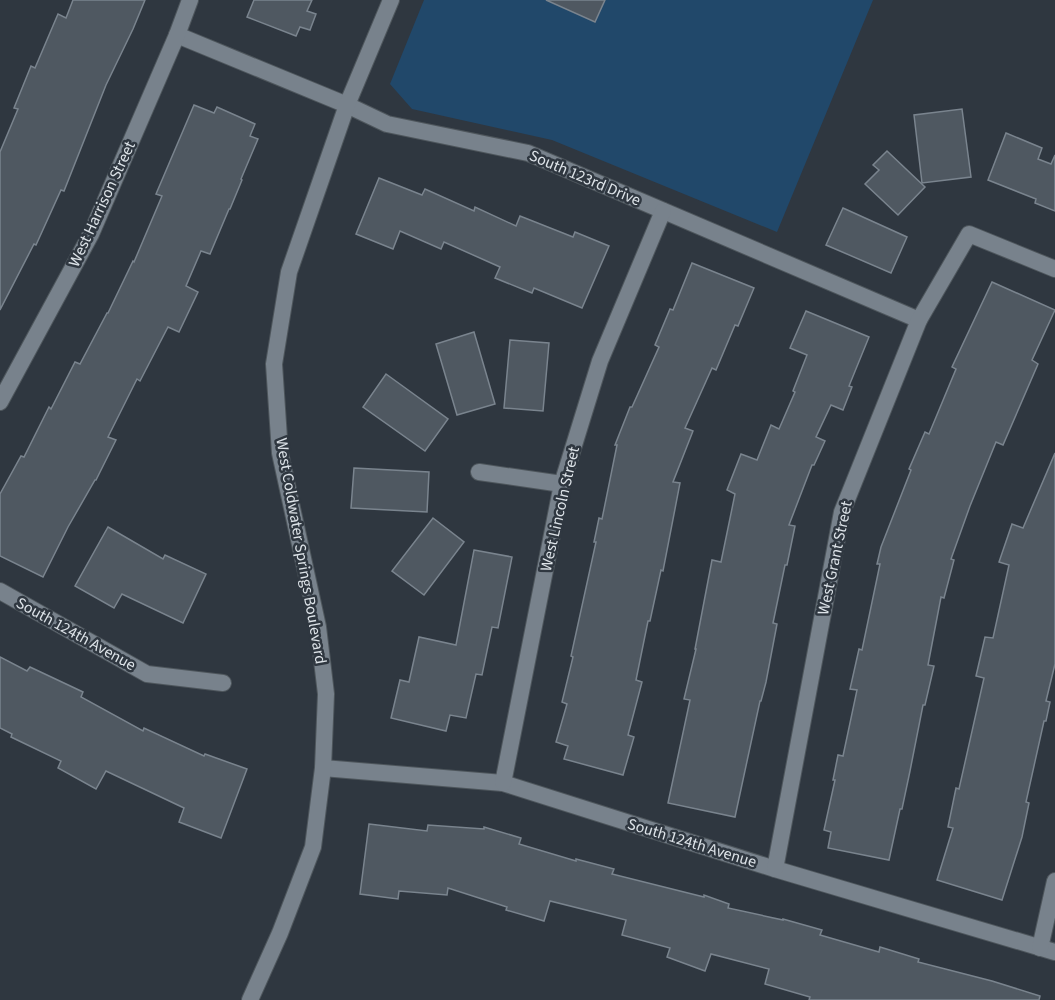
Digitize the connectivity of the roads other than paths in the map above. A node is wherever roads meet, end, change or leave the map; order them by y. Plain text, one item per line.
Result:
1 (190, 0) edge
2 (391, 0) edge
3 (177, 35) junction
4 (347, 105) junction
5 (663, 211) junction
6 (1055, 269) edge
7 (919, 320) junction
8 (0, 402) edge
9 (479, 472) dead end
10 (562, 484) junction
11 (0, 591) edge
12 (223, 682) dead end
13 (323, 768) junction
14 (503, 783) junction
15 (775, 868) junction
16 (1055, 881) edge
17 (1047, 950) edge
18 (250, 1000) edge

1 - 3 street, West Harrison Street
2 - 4 street, West Coldwater Springs Boulevard
3 - 4 street, South 123rd Drive
3 - 8 street, West Harrison Street
4 - 5 street, South 123rd Drive
4 - 13 street, West Coldwater Springs Boulevard
5 - 7 street, South 123rd Drive
5 - 10 street, West Lincoln Street
6 - 7 street, West Grant Street
7 - 15 street, West Grant Street
9 - 10 street
10 - 14 street, West Lincoln Street
11 - 12 street, South 124th Avenue
13 - 14 street, South 124th Avenue
13 - 18 street, West Coldwater Springs Boulevard
14 - 15 street, South 124th Avenue
15 - 17 street, South 124th Avenue
16 - 17 street

